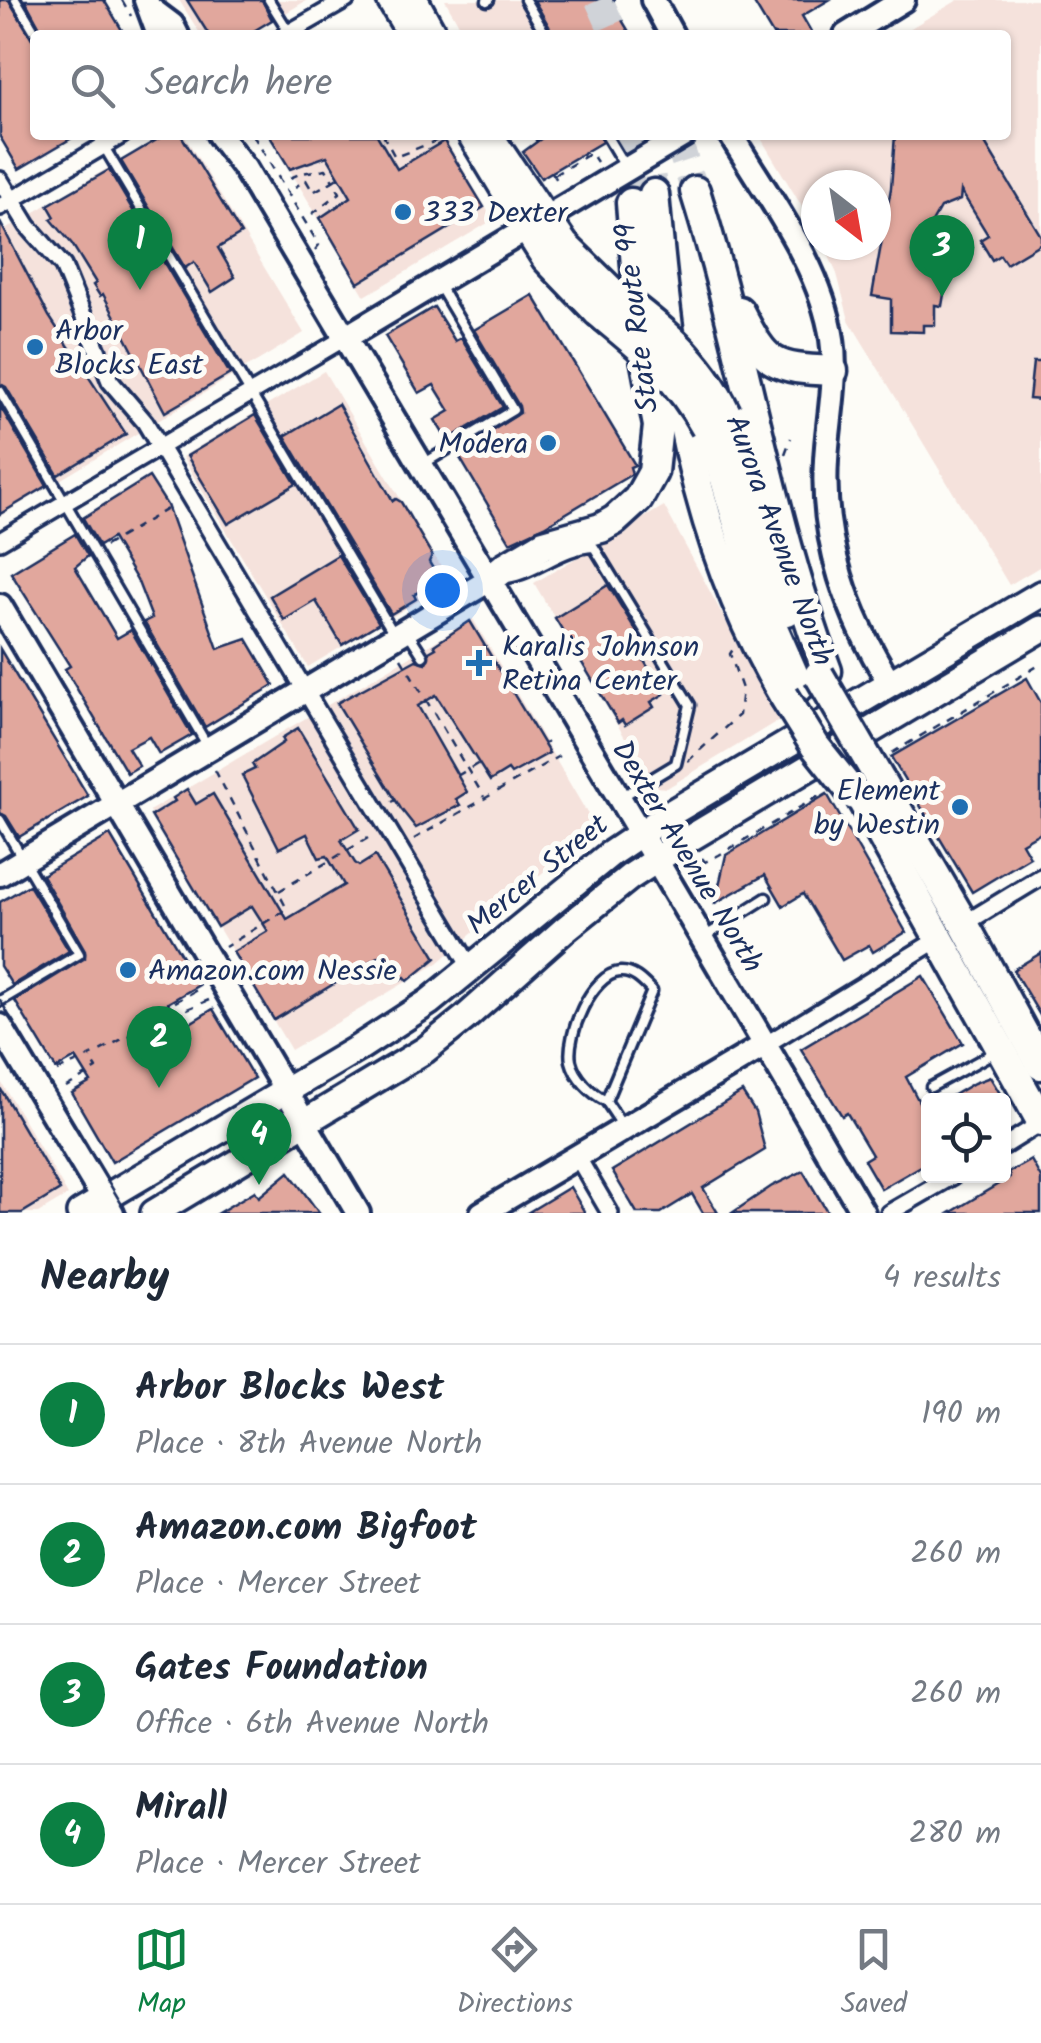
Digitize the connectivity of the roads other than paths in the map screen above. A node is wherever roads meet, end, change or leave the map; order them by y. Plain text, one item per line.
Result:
1 (16, 0) edge
2 (270, 0) edge
3 (346, 0) edge
4 (390, 0) edge
5 (415, 0) edge
6 (525, 0) edge
7 (653, 0) edge
8 (903, 0) edge
9 (149, 5) edge
10 (34, 30) edge
11 (157, 30) edge
12 (174, 30) edge
13 (285, 30) edge
14 (294, 30) edge
15 (408, 30) edge
16 (431, 30) edge
17 (543, 30) edge
18 (669, 30) edge
19 (854, 30) edge
20 (100, 140) edge
21 (223, 140) edge
22 (237, 140) edge
23 (484, 140) edge
24 (609, 140) edge
25 (675, 140) edge
26 (734, 140) edge
27 (244, 169) junction
28 (626, 169) junction
29 (0, 180) edge
30 (694, 191) tunnel mouth
31 (6, 203) edge
32 (536, 223) junction
33 (718, 270) junction
34 (438, 283) junction
35 (344, 339) junction
36 (833, 370) junction
37 (0, 391) edge
38 (248, 392) junction
39 (159, 446) junction
40 (419, 466) junction
41 (65, 502) junction
42 (0, 541) edge
43 (488, 581) junction
44 (1041, 594) edge
45 (0, 606) edge
46 (1041, 611) edge
47 (1041, 629) edge
48 (401, 642) junction
49 (423, 656) dead end
50 (807, 682) junction
51 (890, 683) junction
52 (304, 692) junction
53 (848, 724) joint
54 (212, 759) junction
55 (862, 787) junction
56 (620, 798) junction
57 (117, 804) junction
58 (0, 820) edge
59 (640, 833) junction
60 (24, 860) junction
61 (656, 860) junction
62 (0, 874) edge
63 (1041, 877) edge
64 (766, 898) dead end
65 (952, 931) junction
66 (702, 938) junction
67 (472, 970) junction
68 (0, 1001) edge
69 (0, 1026) edge
70 (765, 1045) junction
71 (1002, 1049) junction
72 (1041, 1065) edge
73 (931, 1087) dead end
74 (287, 1090) junction
75 (606, 1101) junction
76 (1041, 1122) edge
77 (306, 1123) junction
78 (625, 1129) junction
79 (1011, 1141) edge
80 (578, 1158) junction
81 (941, 1183) edge
82 (108, 1206) edge
83 (487, 1212) edge
84 (80, 1213) edge
85 (154, 1213) edge
86 (358, 1213) edge
87 (610, 1213) edge
88 (863, 1213) edge
89 (889, 1213) edge

1 - 10 lane
2 - 13 lane
3 - 14 street
4 - 15 main road
5 - 16 main road
6 - 17 lane
7 - 18 main road
8 - 19 main road
9 - 11 main road
9 - 12 main road
20 - 31 street
20 - 38 lane
21 - 27 main road, Dexter Avenue North
22 - 27 main road, Dexter Avenue North
23 - 32 main road
24 - 28 lane
25 - 28 main road
26 - 36 main road
27 - 35 main road, Dexter Avenue North
28 - 32 main road
29 - 31 street
30 - 33 highway, State Route 99
31 - 39 street
32 - 34 main road
32 - 50 highway, Aurora Avenue North, bridge
33 - 36 highway
33 - 50 highway, State Route 99
34 - 35 main road
34 - 40 lane
35 - 38 street
35 - 40 main road, Dexter Avenue North
36 - 51 main road
37 - 41 lane
38 - 39 street
38 - 48 lane
39 - 41 street
39 - 52 street
40 - 43 main road, Dexter Avenue North
41 - 42 street
41 - 54 lane
43 - 48 main road
43 - 50 highway, State Route 99
43 - 56 main road, Dexter Avenue North
43 - 56 lane
44 - 51 main road, Mercer Street
45 - 57 main road
46 - 51 main road
47 - 61 main road, Mercer Street
48 - 49 lane
48 - 52 main road
50 - 53 highway, State Route 99, bridge
50 - 55 highway, Aurora Avenue North
51 - 59 main road, Mercer Street
52 - 54 main road
52 - 67 street
53 - 55 highway, Aurora Avenue North, bridge
54 - 57 main road
55 - 65 highway, Aurora Avenue North
56 - 59 main road, Dexter Avenue North
57 - 60 main road
57 - 74 main road
58 - 60 lane
59 - 61 main road, Dexter Avenue North
59 - 67 main road, Mercer Street
60 - 62 main road
60 - 68 lane
61 - 66 main road, Dexter Avenue North
61 - 77 main road, Mercer Street
63 - 65 street
64 - 66 lane
65 - 70 street
65 - 71 highway, Aurora Avenue North
65 - 72 highway, Aurora Avenue North
66 - 70 main road, Dexter Avenue North
67 - 74 main road, Mercer Street
69 - 82 main road
70 - 78 main road
70 - 88 main road, Dexter Avenue North
71 - 73 lane
71 - 76 highway, Aurora Avenue North
74 - 77 main road
74 - 82 main road, Mercer Street
75 - 75 lane
75 - 78 lane
76 - 79 street
77 - 85 main road, Mercer Street
77 - 86 main road
78 - 80 main road
80 - 83 main road
80 - 87 street
81 - 89 street
82 - 84 main road, Mercer Street

